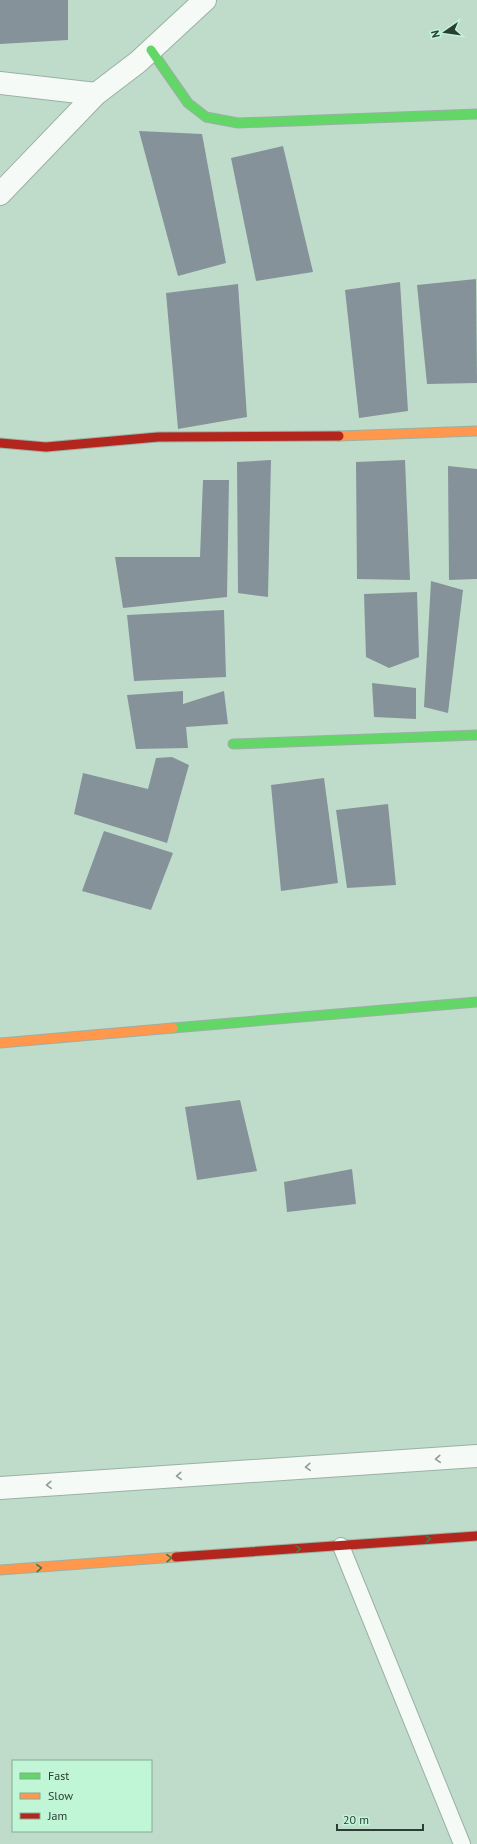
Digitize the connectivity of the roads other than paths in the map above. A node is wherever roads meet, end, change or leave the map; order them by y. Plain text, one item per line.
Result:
1 (205, 0) edge
2 (151, 50) junction
3 (0, 83) edge
4 (96, 94) junction
5 (477, 114) edge
6 (0, 194) edge
7 (477, 431) edge
8 (0, 443) edge
9 (477, 735) edge
10 (232, 744) dead end
11 (477, 1002) edge
12 (0, 1042) edge
13 (477, 1456) edge
14 (0, 1488) edge
15 (477, 1536) edge
16 (341, 1546) junction
17 (0, 1570) edge
18 (462, 1844) edge

1 - 2 street
2 - 4 street
2 - 5 street
3 - 4 street
4 - 6 street
7 - 8 street
9 - 10 street
11 - 12 street
13 -> 14 street
16 -> 15 street
17 -> 16 street
16 - 18 lane

